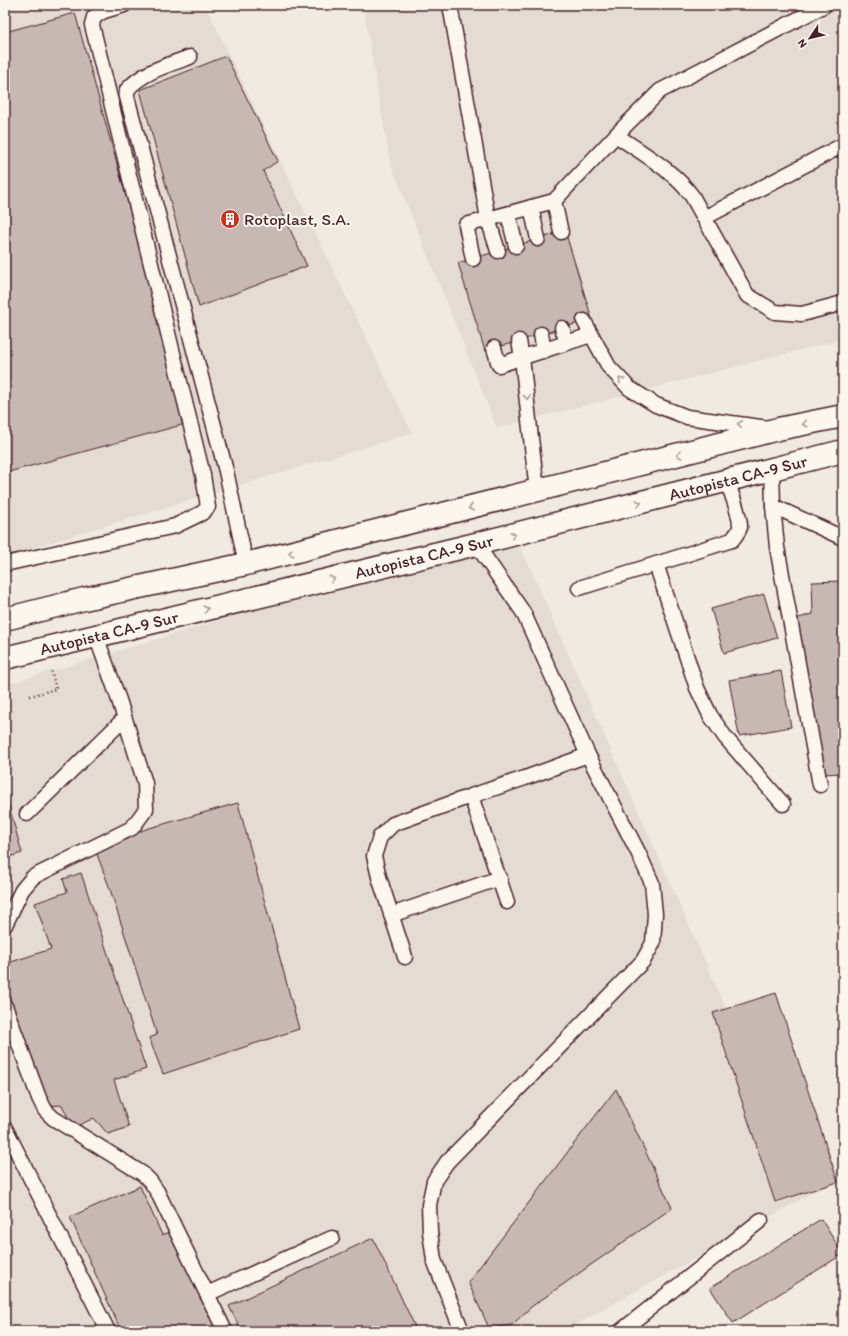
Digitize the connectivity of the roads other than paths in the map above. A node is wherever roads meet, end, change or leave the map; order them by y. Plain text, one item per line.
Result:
1 (124, 5) edge
2 (450, 5) edge
3 (825, 5) edge
4 (190, 57) dead end
5 (616, 136) junction
6 (843, 145) edge
7 (554, 201) junction
8 (531, 207) junction
9 (508, 214) junction
10 (704, 218) junction
11 (488, 219) junction
12 (561, 232) dead end
13 (538, 239) dead end
14 (516, 246) dead end
15 (498, 251) dead end
16 (474, 259) dead end
17 (843, 303) edge
18 (584, 321) dead end
19 (562, 328) dead end
20 (541, 334) dead end
21 (591, 336) junction
22 (519, 341) dead end
23 (567, 343) junction
24 (494, 348) dead end
25 (544, 351) junction
26 (522, 358) junction
27 (843, 416) edge
28 (778, 429) junction
29 (843, 451) edge
30 (772, 469) junction
31 (727, 480) junction
32 (537, 491) junction
33 (773, 506) junction
34 (843, 538) edge
35 (476, 544) junction
36 (5, 564) edge
37 (246, 564) junction
38 (656, 564) junction
39 (579, 588) dead end
40 (5, 619) edge
41 (96, 636) junction
42 (5, 658) edge
43 (124, 719) junction
44 (588, 755) junction
45 (820, 785) dead end
46 (471, 796) junction
47 (783, 804) dead end
48 (26, 814) dead end
49 (500, 878) junction
50 (507, 902) dead end
51 (391, 915) junction
52 (5, 925) edge
53 (405, 957) dead end
54 (5, 1006) edge
55 (5, 1128) edge
56 (761, 1220) dead end
57 (332, 1238) dead end
58 (207, 1294) junction
59 (108, 1331) edge
60 (225, 1331) edge
61 (462, 1331) edge
62 (621, 1331) edge

1 - 36 lane
2 - 11 lane
3 - 5 lane
4 - 37 lane
5 - 7 lane
5 - 10 lane
6 - 10 lane
7 - 8 lane
7 - 12 lane
8 - 9 lane
8 - 13 lane
9 - 11 lane
9 - 14 lane
10 - 17 lane
11 - 15 lane
11 - 16 lane
18 - 21 lane
19 - 23 lane
20 - 25 lane
21 - 23 lane
28 -> 21 lane
22 - 26 lane
23 - 25 lane
24 - 26 lane
25 - 26 lane
26 -> 32 lane
27 -> 28 highway, Autopista CA-9 Sur
28 -> 32 highway, Autopista CA-9 Sur
29 - 30 highway, Autopista CA-9 Sur
30 - 31 highway, Autopista CA-9 Sur
30 - 33 lane
35 -> 31 highway, Autopista CA-9 Sur
31 - 38 lane
32 -> 37 highway, Autopista CA-9 Sur
33 - 34 lane
33 - 45 lane
41 -> 35 highway, Autopista CA-9 Sur
35 - 44 lane
37 - 40 highway, Autopista CA-9 Sur
38 - 39 lane
38 - 47 lane
41 - 42 highway, Autopista CA-9 Sur
41 - 43 lane
43 - 48 lane
43 - 52 lane
44 - 46 lane
44 - 61 lane
46 - 49 lane
46 - 51 lane
49 - 50 lane
49 - 51 lane
51 - 53 lane
54 - 58 lane
55 - 59 lane
56 - 62 lane
57 - 58 lane
58 - 60 lane

